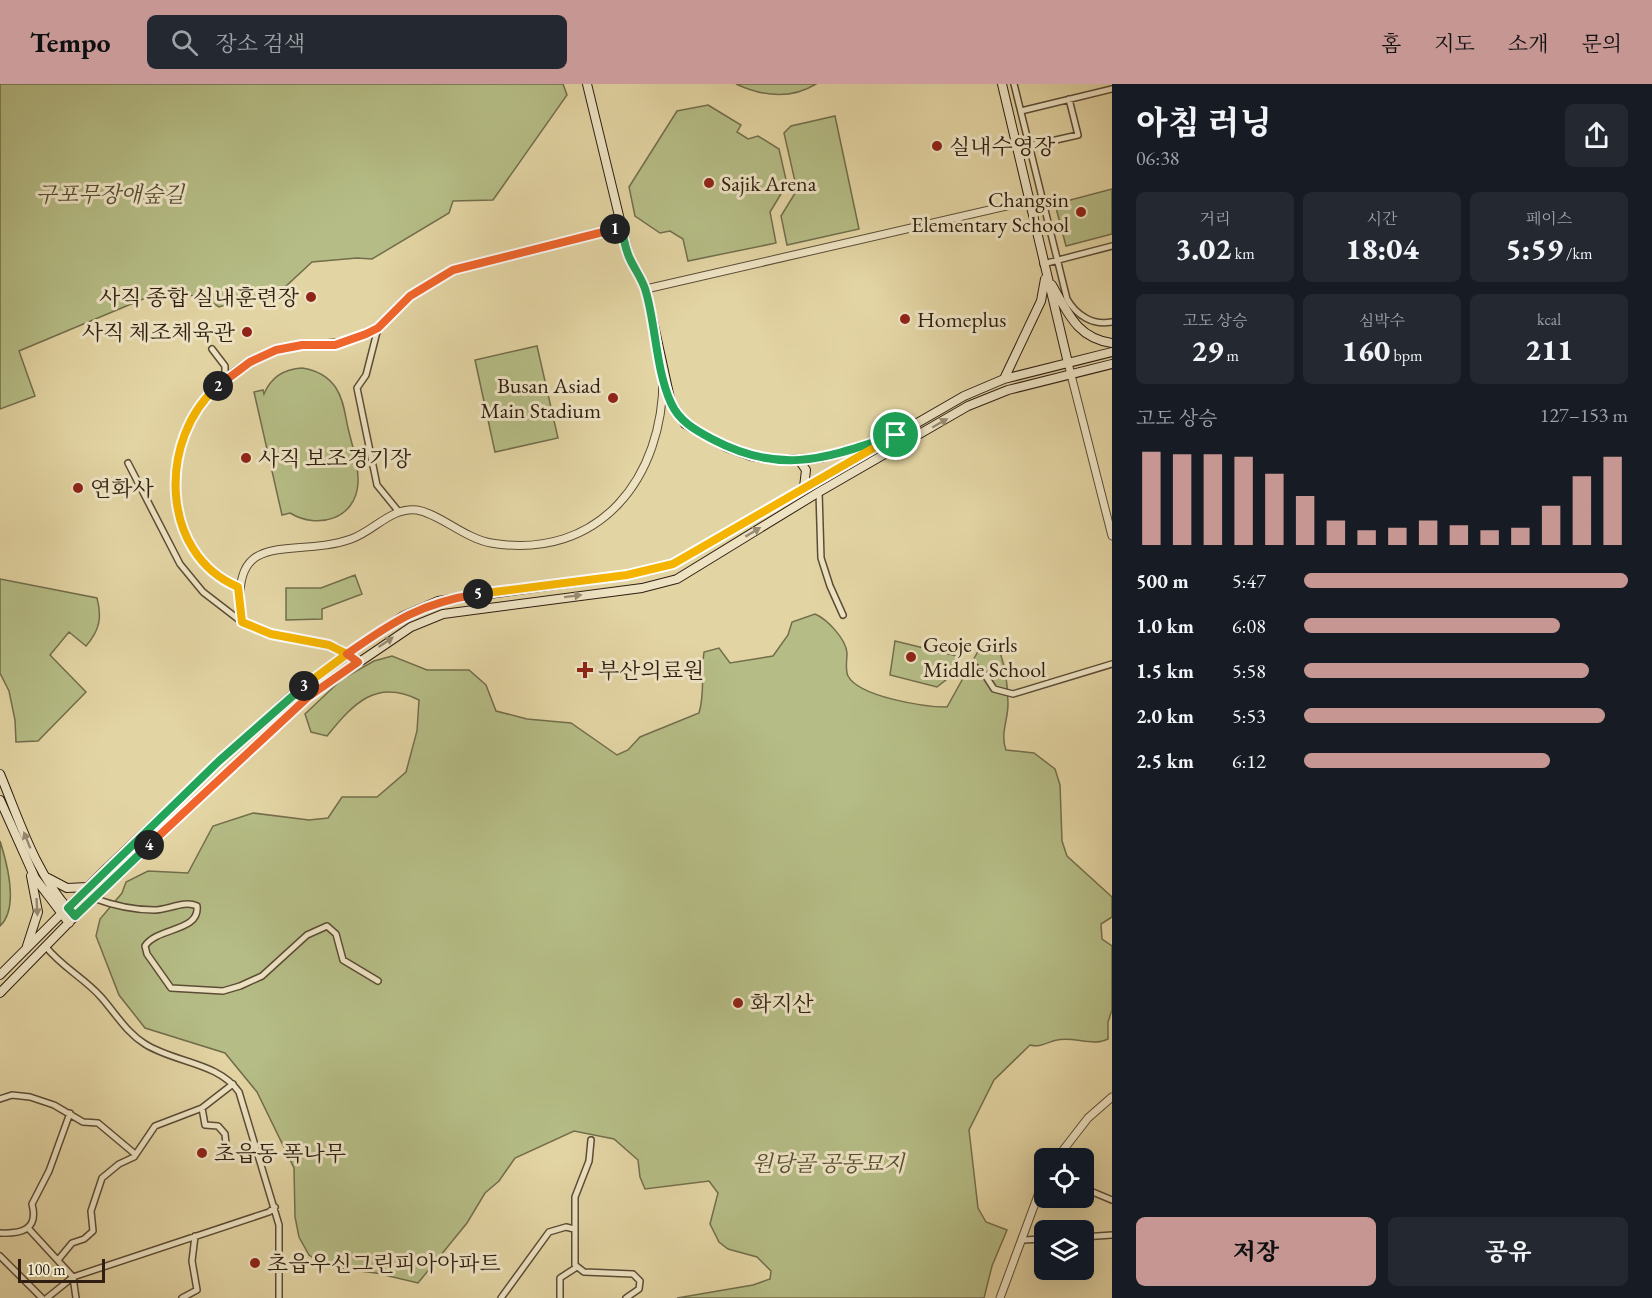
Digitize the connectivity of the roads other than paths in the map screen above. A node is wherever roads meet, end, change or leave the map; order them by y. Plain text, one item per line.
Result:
1 (587, 84) edge
2 (1002, 84) edge
3 (1014, 84) edge
4 (1112, 89) edge
5 (1070, 99) junction
6 (1021, 111) junction
7 (1029, 146) junction
8 (1028, 201) junction
9 (621, 228) junction
10 (1112, 246) edge
11 (1057, 260) junction
12 (1043, 264) junction
13 (1046, 275) junction
14 (646, 289) junction
15 (1112, 322) edge
16 (378, 328) junction
17 (1112, 342) edge
18 (212, 349) dead end
19 (1112, 352) edge
20 (1068, 363) junction
21 (1112, 364) edge
22 (663, 373) junction
23 (1071, 374) junction
24 (1004, 379) junction
25 (225, 380) junction
26 (896, 435) junction
27 (799, 460) junction
28 (129, 463) dead end
29 (804, 487) junction
30 (819, 492) junction
31 (399, 512) junction
32 (1112, 536) edge
33 (238, 587) junction
34 (843, 615) dead end
35 (242, 622) junction
36 (347, 654) junction
37 (358, 662) junction
38 (1112, 664) edge
39 (975, 667) dead end
40 (0, 774) edge
41 (0, 800) edge
42 (27, 864) junction
43 (44, 874) junction
44 (88, 887) junction
45 (93, 898) junction
46 (68, 908) junction
47 (62, 914) junction
48 (75, 916) junction
49 (69, 923) junction
50 (46, 947) junction
51 (25, 951) junction
52 (0, 975) edge
53 (378, 981) dead end
54 (0, 993) edge
55 (233, 1084) junction
56 (1112, 1097) edge
57 (0, 1099) edge
58 (202, 1108) junction
59 (70, 1113) junction
60 (591, 1140) dead end
61 (1065, 1148) edge
62 (135, 1154) junction
63 (227, 1154) dead end
64 (1094, 1193) edge
65 (1112, 1200) edge
66 (1034, 1202) edge
67 (275, 1207) junction
68 (28, 1228) junction
69 (574, 1229) junction
70 (0, 1233) edge
71 (195, 1236) junction
72 (1112, 1236) edge
73 (1094, 1237) edge
74 (1034, 1239) edge
75 (1023, 1240) junction
76 (0, 1256) edge
77 (58, 1260) junction
78 (577, 1267) junction
79 (74, 1277) junction
80 (42, 1298) edge
81 (47, 1298) edge
82 (76, 1298) edge
83 (182, 1298) edge
84 (279, 1298) edge
85 (501, 1298) edge
86 (560, 1298) edge
87 (626, 1298) edge
88 (1000, 1298) edge

1 - 9 main road
2 - 8 main road
3 - 6 street
4 - 5 street
5 - 6 street
5 - 7 street
6 - 7 street
7 - 11 street
8 - 12 main road
8 - 14 street
9 - 14 main road
9 - 16 street
10 - 11 street
11 - 12 street
11 - 15 street
12 - 13 main road
13 - 17 main road
13 - 20 main road
13 - 24 main road
14 - 22 main road
16 - 25 street
16 - 31 street
18 - 25 street
19 - 20 main road
20 - 23 street
20 - 24 main road
21 - 23 main road
22 - 27 main road
22 - 31 street
30 -> 23 main road
23 - 32 street
24 - 26 main road
25 - 33 street
26 - 27 main road
26 - 29 main road
27 - 29 main road
28 - 35 street
29 - 36 main road
30 - 34 street
37 -> 30 main road
31 - 33 street
33 - 35 street
35 - 36 street
36 - 37 street
36 - 44 main road
37 - 45 main road
38 - 39 street
43 -> 40 main road
41 - 42 main road
42 - 47 main road
42 -> 51 main road
43 - 44 main road
43 - 46 main road
44 - 46 main road
45 - 48 main road
45 - 53 street
46 - 47 main road
46 - 48 main road
47 - 49 main road
47 - 51 main road
48 - 49 main road
49 - 50 main road
50 - 54 main road
50 - 55 street
51 - 52 main road
55 - 58 street
55 - 67 street
56 - 61 street
57 - 59 street
58 - 62 street
58 - 63 street
59 - 62 street
59 - 68 street
60 - 69 street
62 - 77 street
64 - 65 street
66 - 75 street
67 - 71 street
67 - 84 street
68 - 70 street
68 - 77 street
69 - 78 street
69 - 85 street
71 - 79 street
71 - 83 street
72 - 73 street
74 - 75 street
75 - 88 street
76 - 80 street
77 - 79 street
78 - 86 street
78 - 87 street
79 - 81 street
79 - 82 street

